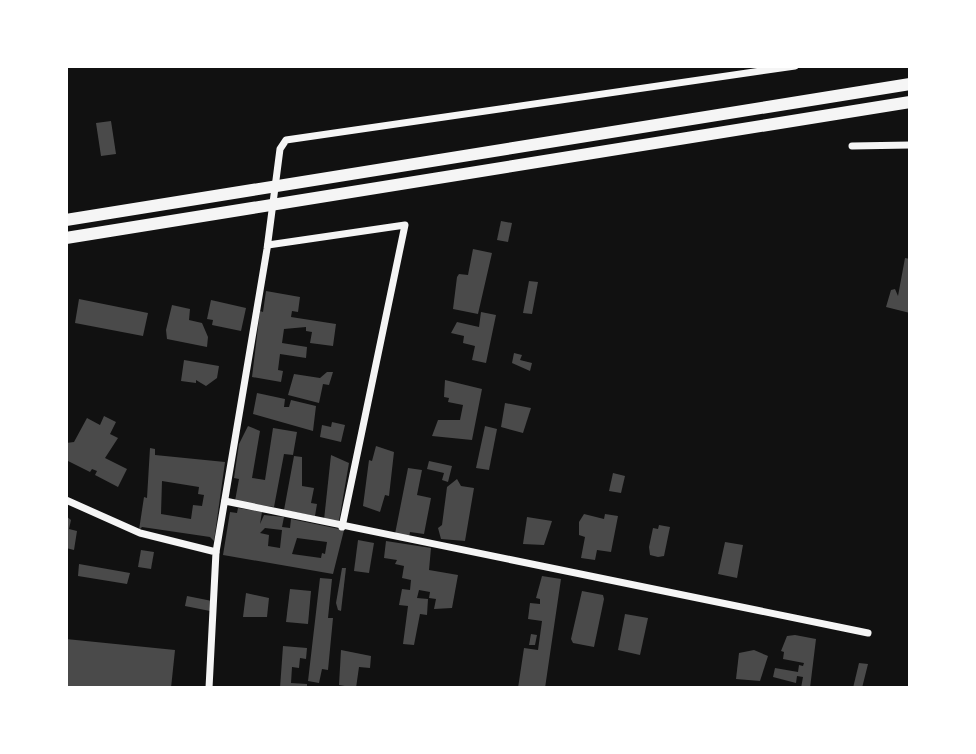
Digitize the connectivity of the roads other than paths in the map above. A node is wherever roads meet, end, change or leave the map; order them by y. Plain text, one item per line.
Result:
1 (795, 66) edge
2 (910, 84) edge
3 (910, 102) edge
4 (910, 145) edge
5 (852, 146) dead end
6 (66, 220) edge
7 (66, 238) edge
8 (268, 245) junction
9 (66, 500) edge
10 (225, 501) junction
11 (342, 527) junction
12 (216, 552) junction
13 (868, 633) dead end
14 (209, 688) edge

1 - 8 street
2 - 6 highway
3 - 7 highway
4 - 5 street
8 - 10 street
8 - 11 street
9 - 12 street
10 - 11 street
10 - 12 street
11 - 13 street
12 - 14 street

